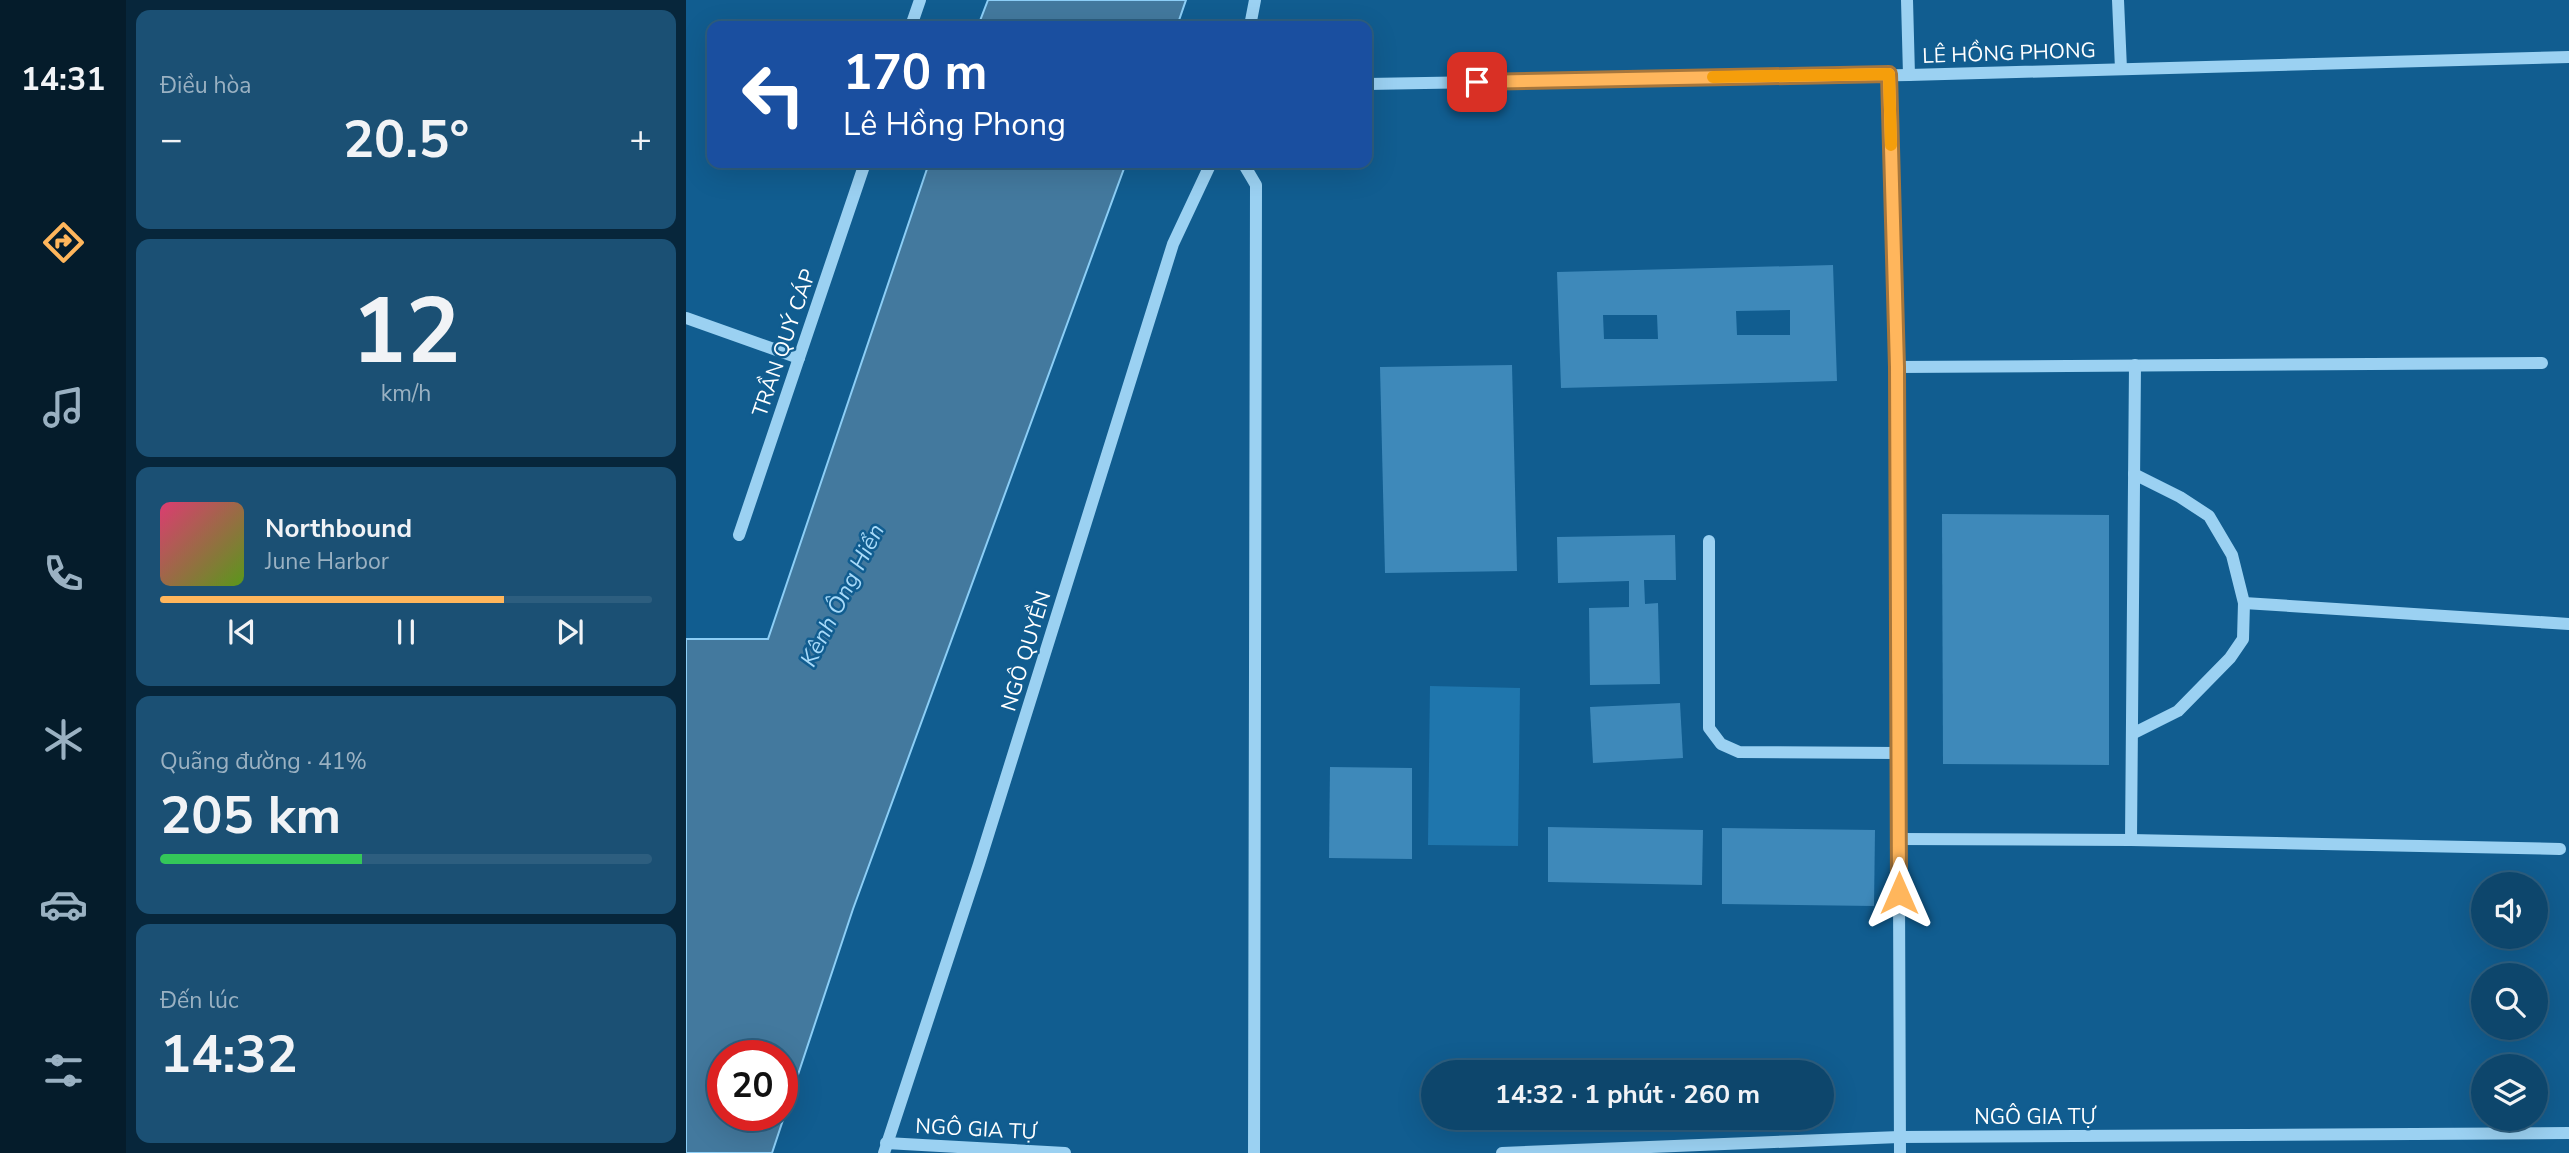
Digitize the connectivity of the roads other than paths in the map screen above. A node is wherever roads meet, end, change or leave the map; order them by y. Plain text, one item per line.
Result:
1 (920, 0) edge
2 (1255, 0) edge
3 (1907, 0) edge
4 (2118, 0) edge
5 (913, 21) edge
6 (1251, 21) edge
7 (2569, 57) edge
8 (2121, 69) junction
9 (1889, 74) junction
10 (1909, 75) junction
11 (1372, 84) edge
12 (863, 168) edge
13 (1209, 168) edge
14 (1246, 168) edge
15 (686, 318) edge
16 (799, 358) junction
17 (2542, 363) dead end
18 (2135, 365) junction
19 (1897, 367) junction
20 (2134, 474) junction
21 (739, 536) dead end
22 (1709, 541) dead end
23 (2244, 603) junction
24 (2569, 624) edge
25 (2132, 734) junction
26 (1898, 753) junction
27 (1899, 839) junction
28 (2131, 840) junction
29 (2560, 849) dead end
30 (2569, 1133) edge
31 (1899, 1137) junction
32 (885, 1148) edge
33 (1065, 1153) edge
34 (1254, 1153) edge
35 (1502, 1153) edge
36 (1899, 1153) edge

1 - 5 street
2 - 6 street
3 - 10 street
4 - 8 street
7 - 8 street, LÊ HỒNG PHONG
8 - 10 street, LÊ HỒNG PHONG
9 - 10 street, LÊ HỒNG PHONG
9 - 11 street, LÊ HỒNG PHONG
9 - 19 street
12 - 16 street, TRẦN QUÝ CÁP
13 - 32 street, NGÔ QUYỀN
14 - 34 street
15 - 16 street
16 - 21 street, TRẦN QUÝ CÁP
17 - 18 street
18 - 19 street
18 - 20 street
19 - 26 street
20 - 23 street
20 - 25 street
22 - 26 street
23 - 24 street
23 - 25 street
25 - 28 street
26 - 27 street
27 - 28 street
27 - 31 street
28 - 29 street
30 - 31 street, NGÔ GIA TỰ
31 - 35 street, NGÔ GIA TỰ
31 - 36 street
32 - 33 street, NGÔ GIA TỰ

